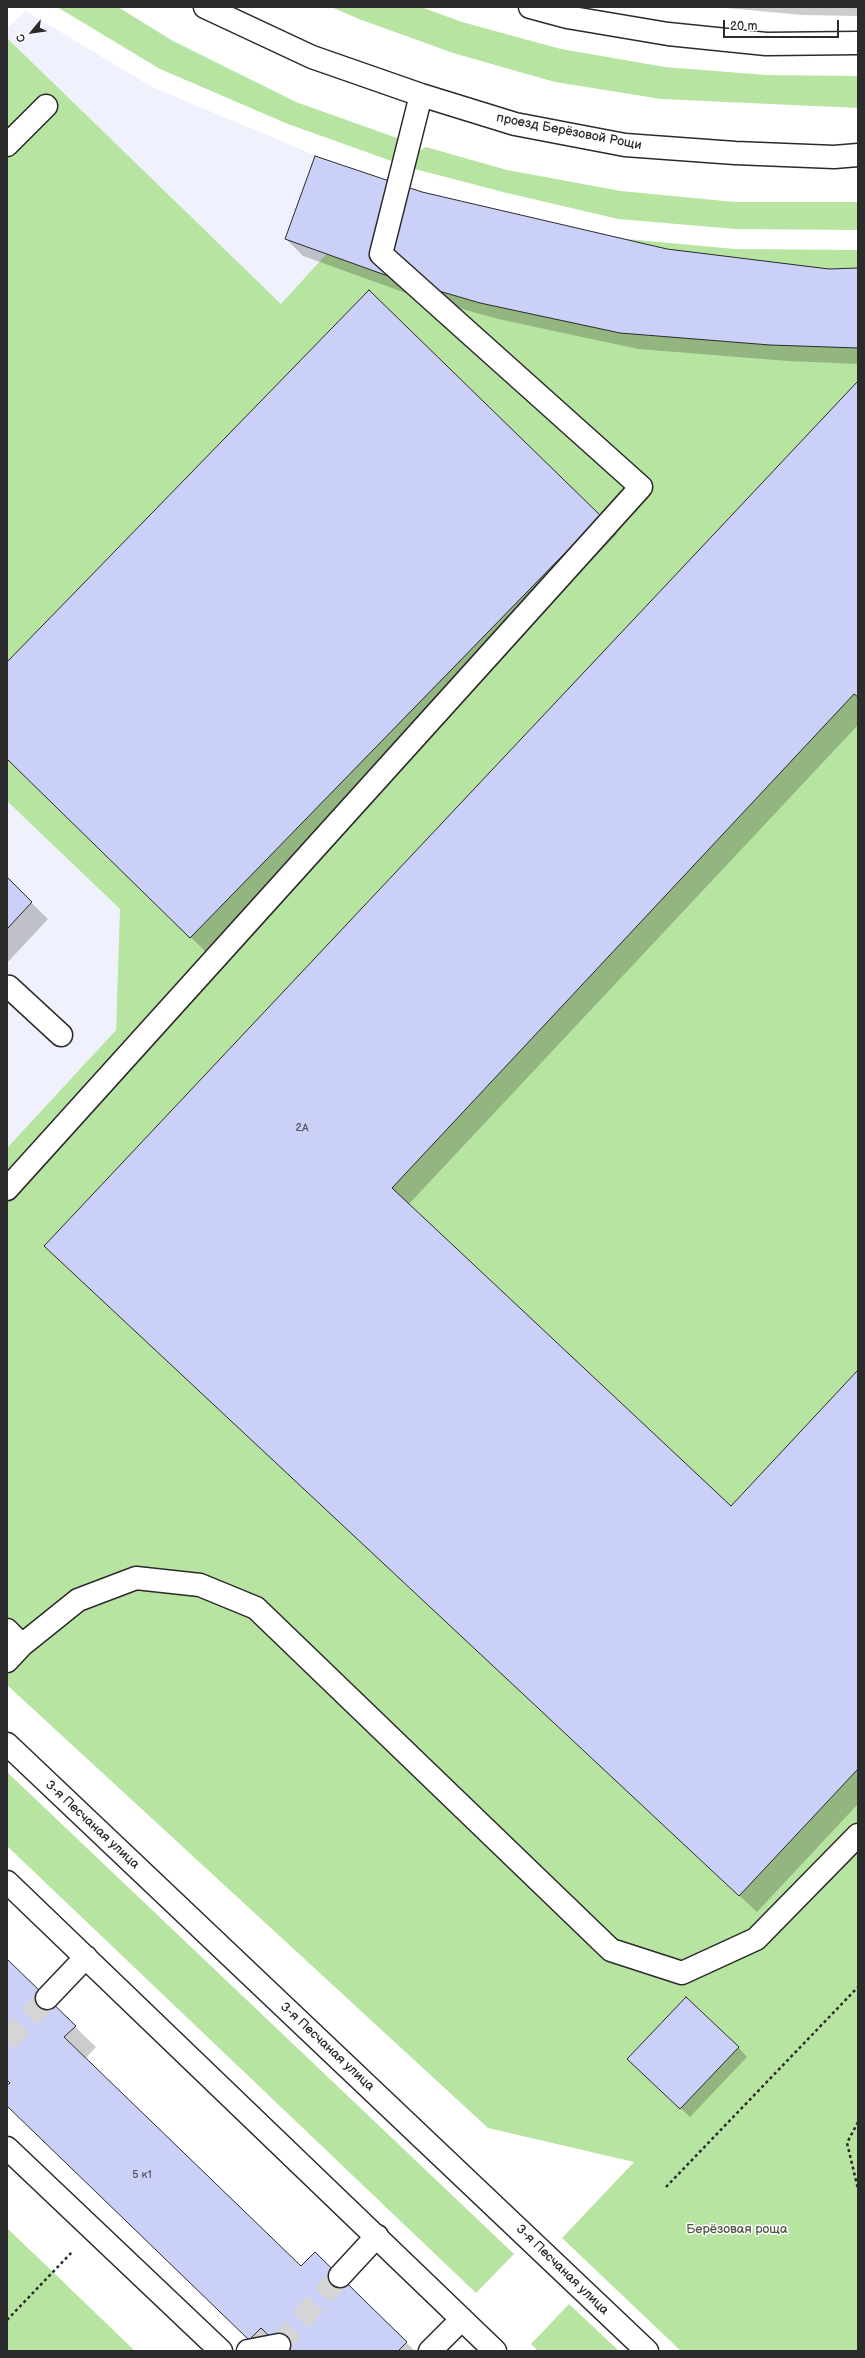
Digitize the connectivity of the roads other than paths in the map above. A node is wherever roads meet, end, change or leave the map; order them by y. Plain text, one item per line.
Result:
1 (205, 7) edge
2 (530, 7) edge
3 (858, 43) edge
4 (421, 95) junction
5 (46, 106) dead end
6 (7, 145) edge
7 (858, 155) edge
8 (7, 988) edge
9 (61, 1035) dead end
10 (7, 1189) edge
11 (14, 1637) edge
12 (7, 1661) edge
13 (7, 1744) edge
14 (858, 1835) edge
15 (7, 1882) edge
16 (86, 1957) junction
17 (47, 1998) tunnel mouth
18 (7, 2148) edge
19 (377, 2236) junction
20 (340, 2276) tunnel mouth
21 (462, 2319) junction
22 (279, 2345) tunnel mouth
23 (221, 2351) edge
24 (248, 2351) edge
25 (430, 2351) edge
26 (496, 2351) edge
27 (647, 2351) edge

1 - 4 street, проезд Берёзовой Рощи
2 - 3 street
4 - 7 street, проезд Берёзовой Рощи
4 - 10 street
5 - 6 street
8 - 9 street
11 - 12 street
11 - 14 street
13 - 27 street, 3-я Песчаная улица
15 - 16 street
16 - 17 street
16 - 19 street
18 - 23 street
19 - 20 street
19 - 21 street
21 - 25 street
21 - 26 street
22 - 24 street

